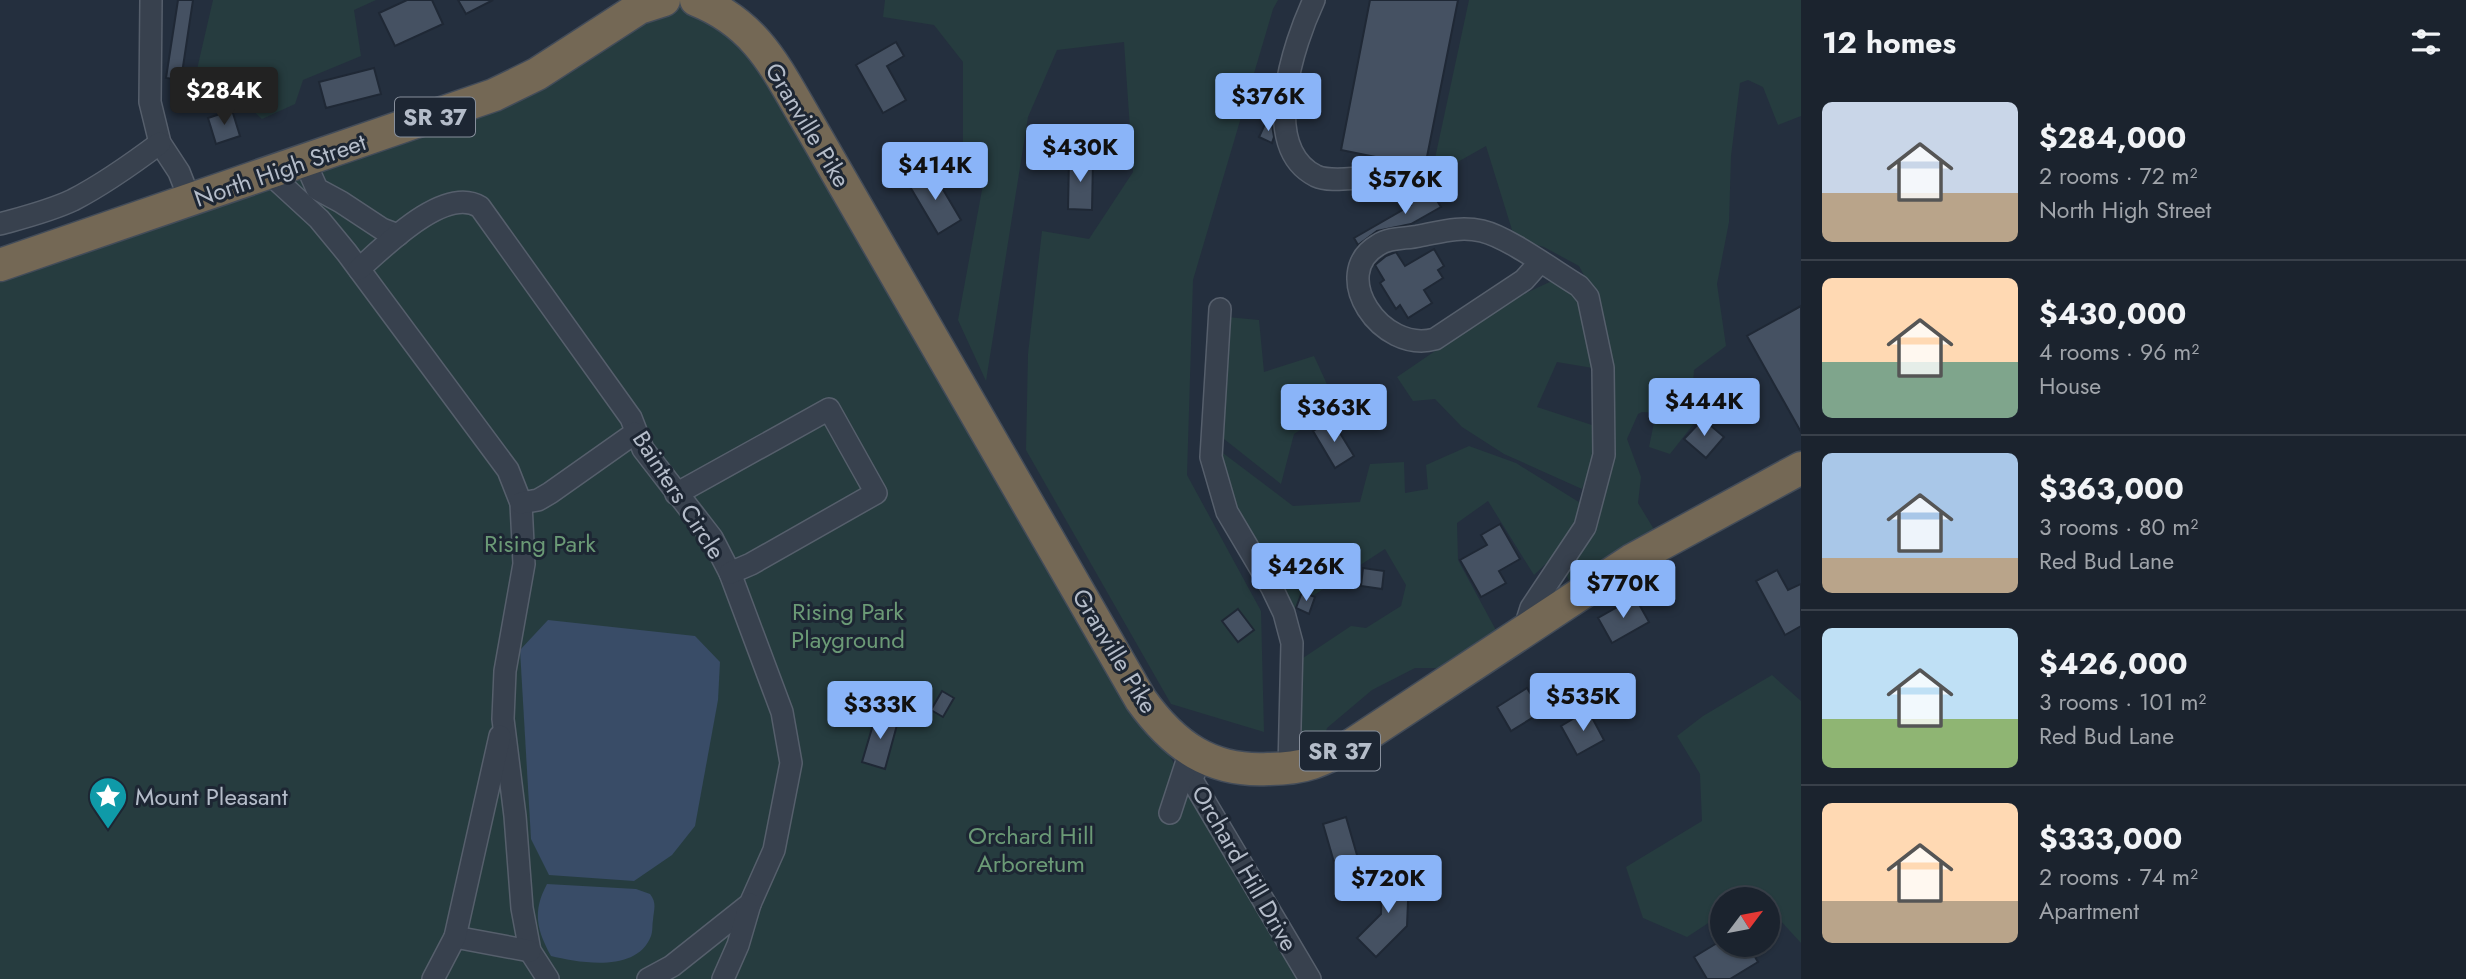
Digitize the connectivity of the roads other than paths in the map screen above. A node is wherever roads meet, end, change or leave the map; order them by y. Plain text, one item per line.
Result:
1 (151, 0) edge
2 (664, 0) edge
3 (696, 0) edge
4 (1308, 5) edge
5 (160, 143) junction
6 (305, 162) junction
7 (270, 174) junction
8 (1365, 178) dead end
9 (190, 200) junction
10 (0, 224) edge
11 (398, 235) junction
12 (1540, 262) junction
13 (0, 265) edge
14 (359, 269) junction
15 (1220, 309) dead end
16 (635, 433) junction
17 (1801, 468) edge
18 (676, 494) junction
19 (521, 503) junction
20 (730, 573) junction
21 (1524, 630) junction
22 (503, 719) junction
23 (1196, 753) junction
24 (1289, 768) junction
25 (1170, 813) dead end
26 (750, 904) junction
27 (455, 937) junction
28 (530, 951) junction
29 (433, 979) edge
30 (548, 979) edge
31 (648, 979) edge
32 (723, 979) edge
33 (1310, 979) edge

1 - 5 street
2 - 6 highway, North High Street / SR 37
3 - 23 highway, Granville Pike / SR 37
4 - 8 street
5 - 9 street
5 - 10 street
6 - 7 highway, North High Street / SR 37
6 - 11 street
7 - 9 highway, North High Street / SR 37
7 - 14 street
9 - 13 highway, North High Street / SR 37
11 - 14 street, Bainters Circle
11 - 16 street, Bainters Circle
12 - 12 street
12 - 21 street
14 - 19 street
15 - 24 street
16 - 18 street, Bainters Circle
16 - 19 street
17 - 21 highway, Granville Pike / SR 37
18 - 20 street, Bainters Circle
18 - 20 street
19 - 22 street
20 - 26 street, Bainters Circle
21 - 24 highway, Granville Pike / SR 37
22 - 27 street
22 - 28 street
23 - 24 highway, Granville Pike / SR 37
23 - 25 street
23 - 33 street, Orchard Hill Drive
26 - 31 street, Bainters Circle
26 - 32 street
27 - 28 street
27 - 29 street
28 - 30 street

